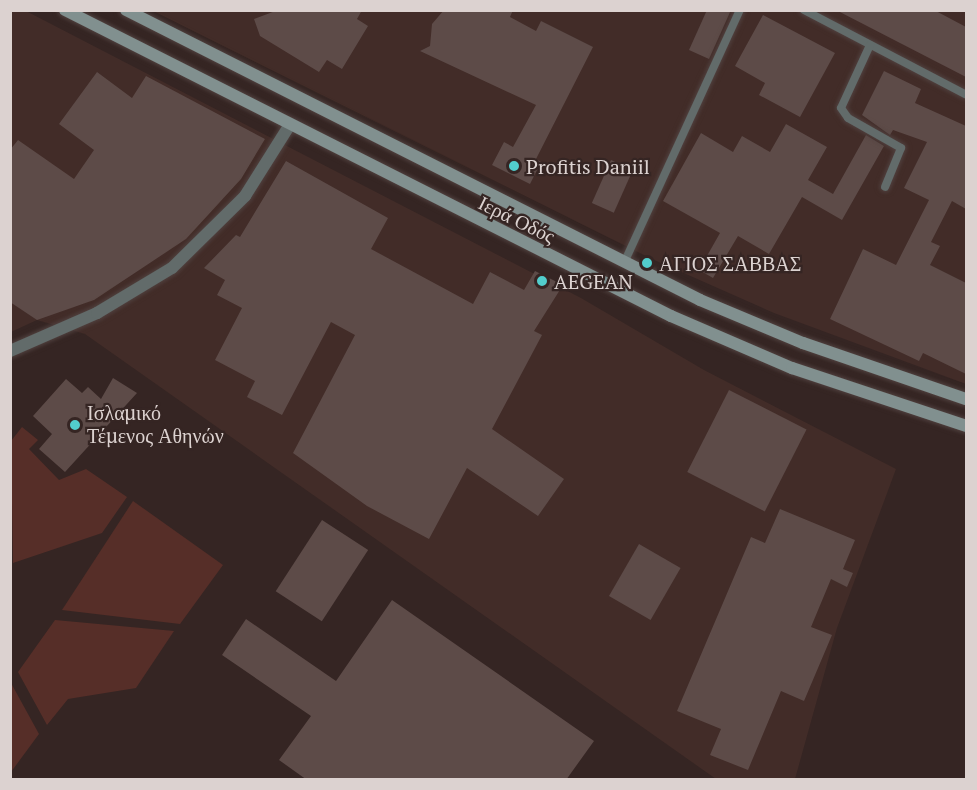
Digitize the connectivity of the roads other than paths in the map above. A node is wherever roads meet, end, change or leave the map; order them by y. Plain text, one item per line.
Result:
1 (65, 10) edge
2 (126, 10) edge
3 (740, 10) edge
4 (804, 10) edge
5 (870, 45) junction
6 (965, 94) edge
7 (289, 126) junction
8 (885, 187) dead end
9 (624, 263) junction
10 (10, 351) edge
11 (966, 399) edge
12 (966, 426) edge

1 - 7 main road, Ιερά Οδός
2 - 9 main road, Ιερά Οδός
3 - 9 lane
4 - 5 lane
5 - 6 lane
5 - 8 lane
7 - 10 street
7 - 12 main road, Ιερά Οδός
9 - 11 main road, Ιερά Οδός

